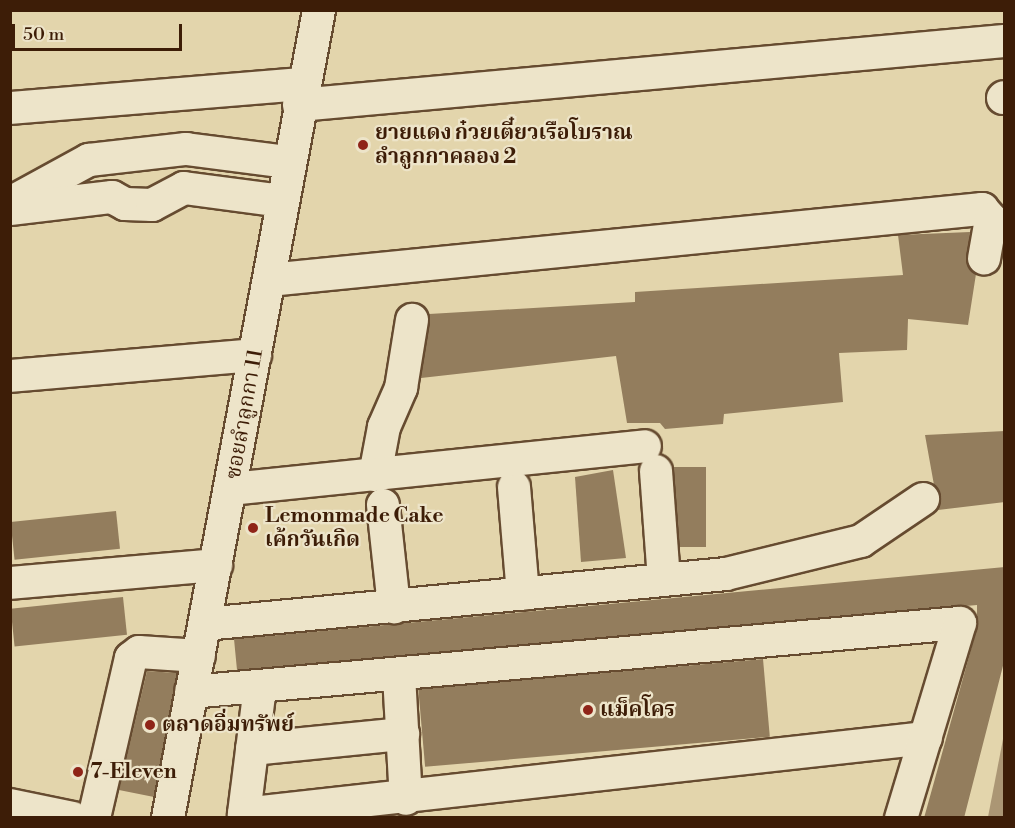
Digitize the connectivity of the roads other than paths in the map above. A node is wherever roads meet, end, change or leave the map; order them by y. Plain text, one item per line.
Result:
1 (319, 10) edge
2 (1005, 41) edge
3 (302, 95) junction
4 (10, 108) edge
5 (186, 149) junction
6 (89, 160) junction
7 (288, 162) junction
8 (184, 188) junction
9 (281, 201) junction
10 (99, 202) junction
11 (10, 203) edge
12 (10, 209) edge
13 (984, 258) dead end
14 (269, 280) junction
15 (412, 320) dead end
16 (255, 355) junction
17 (10, 376) edge
18 (375, 475) junction
19 (514, 487) dead end
20 (231, 489) junction
21 (923, 499) dead end
22 (383, 505) dead end
23 (216, 565) junction
24 (664, 580) junction
25 (10, 583) edge
26 (524, 594) junction
27 (394, 606) junction
28 (205, 624) junction
29 (199, 656) junction
30 (399, 675) junction
31 (260, 687) junction
32 (191, 692) junction
33 (403, 734) junction
34 (926, 738) junction
35 (252, 749) junction
36 (406, 799) junction
37 (10, 805) edge
38 (73, 818) edge
39 (94, 818) edge
40 (168, 818) edge
41 (901, 818) edge

1 - 3 street, ซอยลำลูกกา 11
2 - 3 street
3 - 4 street
3 - 7 street, ซอยลำลูกกา 11
5 - 6 street
5 - 7 street
5 - 8 street
6 - 10 street
6 - 11 street
7 - 9 street, ซอยลำลูกกา 11
8 - 9 street
8 - 10 street
9 - 14 street, ซอยลำลูกกา 11
10 - 12 street
13 - 14 street
14 - 16 street, ซอยลำลูกกา 11
15 - 18 street
16 - 17 street
16 - 20 street, ซอยลำลูกกา 11
18 - 20 street
18 - 24 street
19 - 26 street
20 - 23 street, ซอยลำลูกกา 11
21 - 24 street
22 - 27 street
23 - 25 street
23 - 28 street, ซอยลำลูกกา 11
24 - 26 street
26 - 27 street
27 - 28 street
28 - 29 street, ซอยลำลูกกา 11
29 - 32 street, ซอยลำลูกกา 11
29 - 39 street
30 - 31 street
30 - 33 street
30 - 34 street
31 - 32 street
31 - 35 street
32 - 40 street, ซอยลำลูกกา 11
33 - 35 street
33 - 36 street
34 - 36 street
34 - 41 street
35 - 36 street
37 - 38 street

